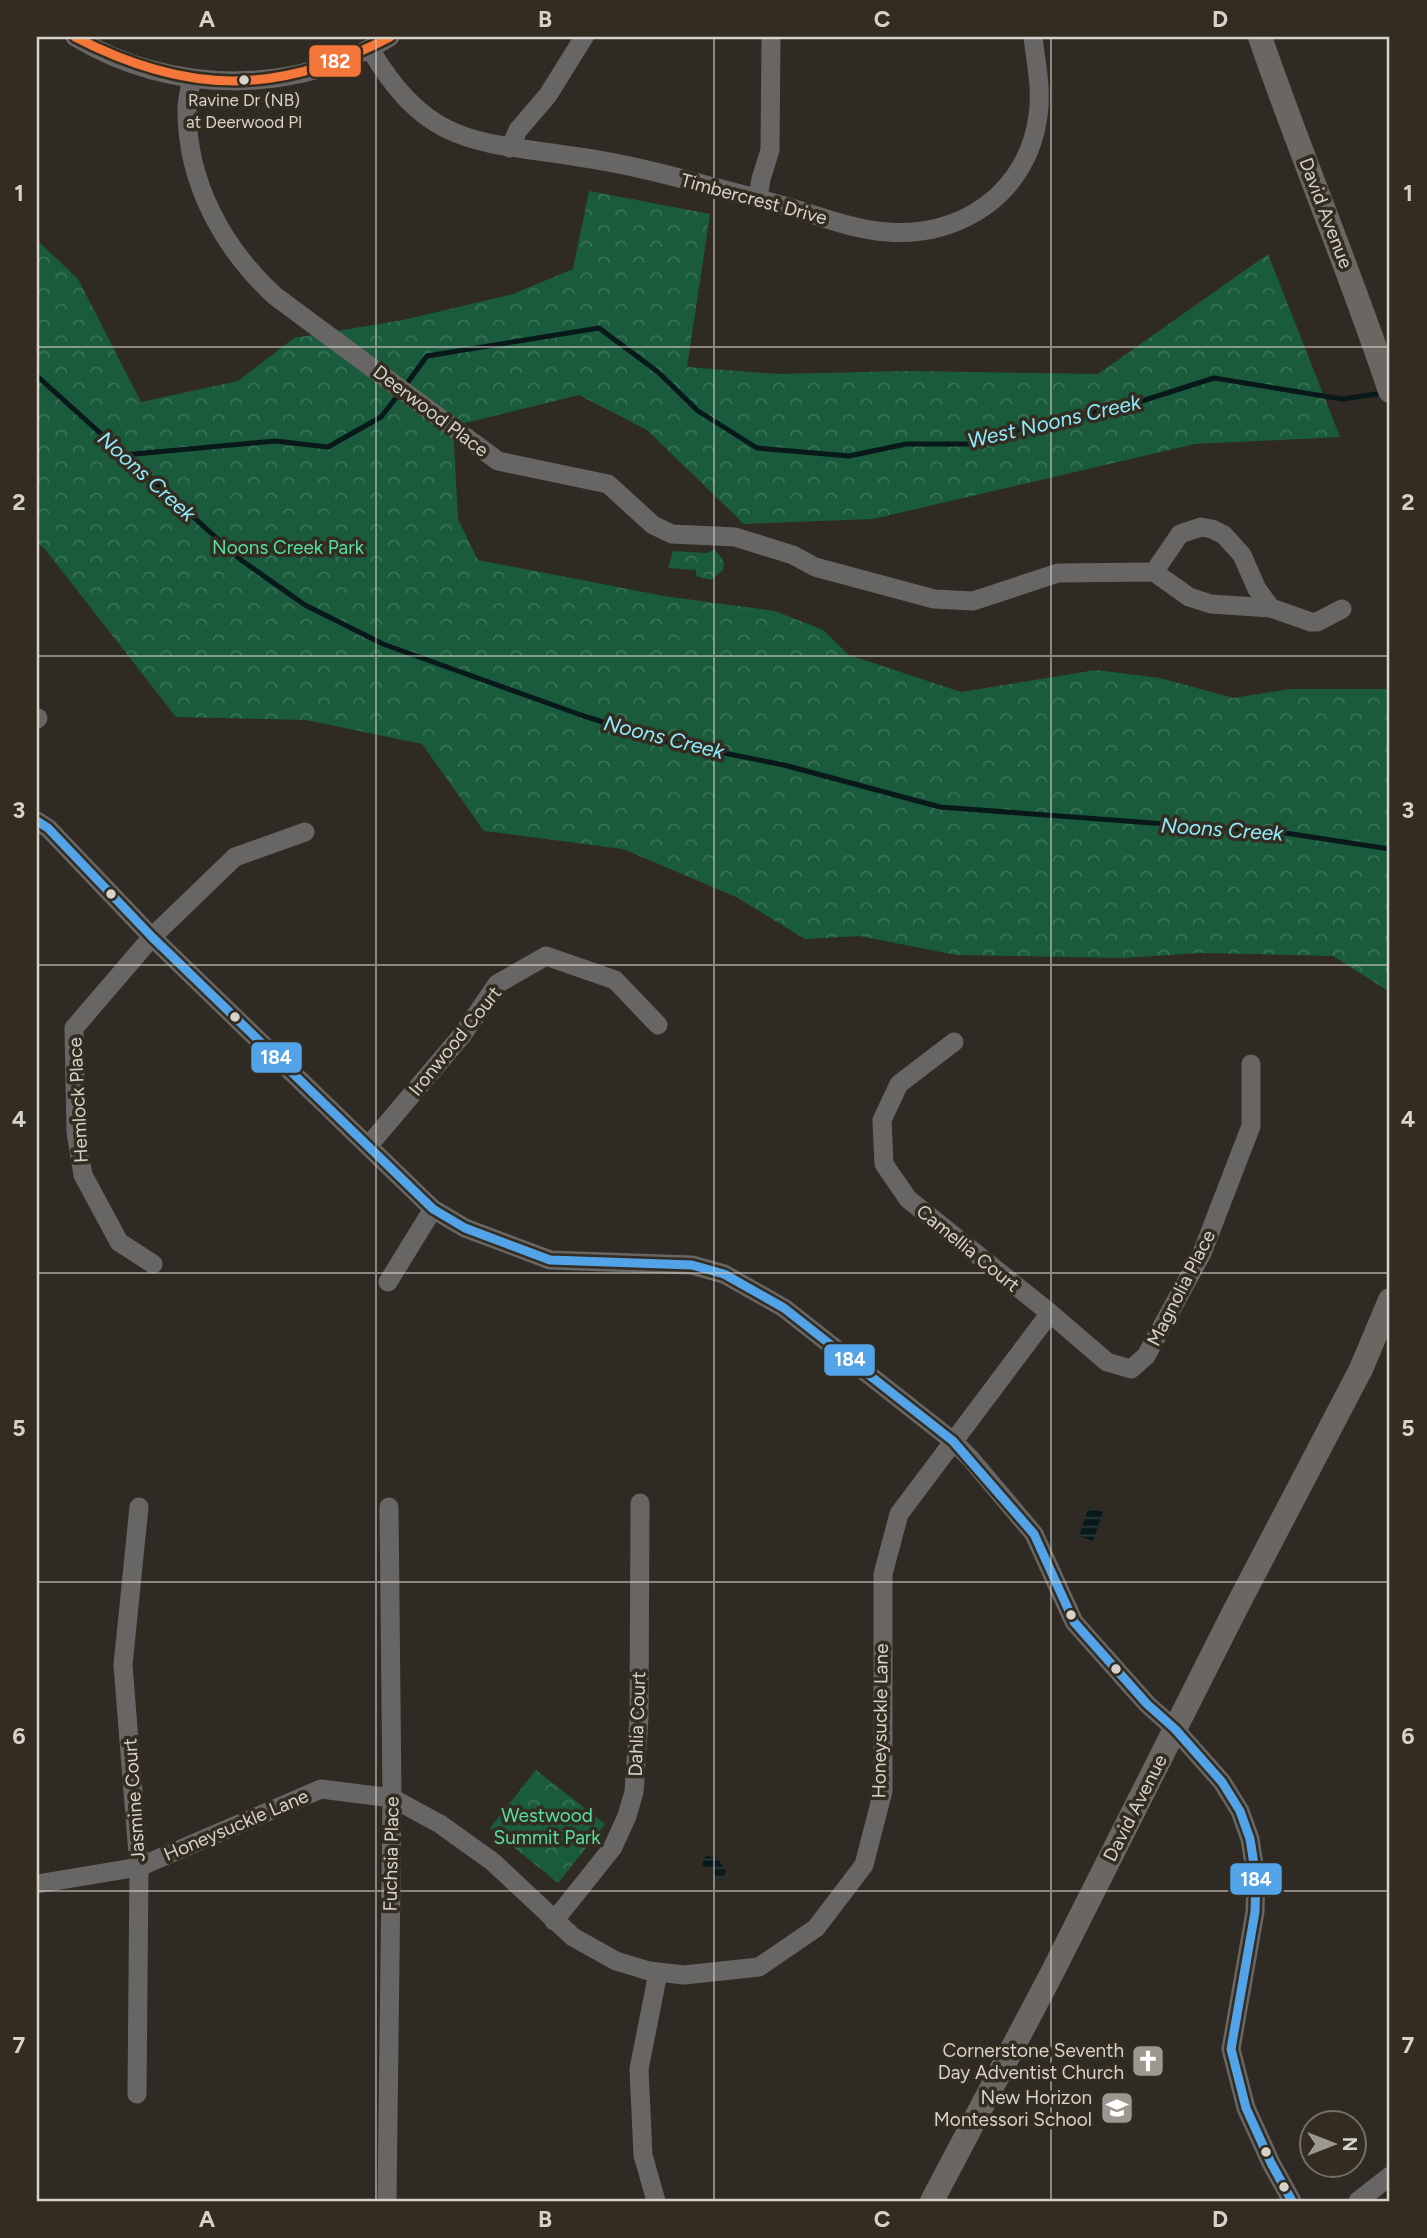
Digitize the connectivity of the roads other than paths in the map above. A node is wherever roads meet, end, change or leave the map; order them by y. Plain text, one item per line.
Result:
1 (75, 37) edge
2 (390, 37) edge
3 (584, 37) edge
4 (771, 37) edge
5 (1033, 37) edge
6 (1260, 37) edge
7 (370, 49) junction
8 (192, 78) junction
9 (510, 148) junction
10 (758, 198) junction
11 (1390, 391) edge
12 (1154, 572) junction
13 (1271, 608) junction
14 (1342, 609) dead end
15 (37, 821) edge
16 (305, 832) dead end
17 (152, 937) junction
18 (658, 1025) dead end
19 (954, 1042) dead end
20 (1251, 1064) dead end
21 (369, 1144) junction
22 (433, 1209) junction
23 (153, 1264) dead end
24 (388, 1282) dead end
25 (1390, 1300) edge
26 (1050, 1313) junction
27 (953, 1441) junction
28 (640, 1503) dead end
29 (139, 1507) dead end
30 (389, 1507) dead end
31 (1175, 1729) junction
32 (391, 1798) junction
33 (139, 1867) junction
34 (37, 1884) edge
35 (554, 1921) junction
36 (657, 1973) junction
37 (137, 2094) dead end
38 (1390, 2176) edge
39 (387, 2201) edge
40 (656, 2201) edge
41 (932, 2201) edge
42 (1292, 2201) edge
43 (1358, 2201) edge

1 - 8 street
2 - 7 street
3 - 9 street
4 - 10 street
5 - 10 street, Timbercrest Drive
6 - 11 main road, David Avenue
7 - 8 street
7 - 9 street, Timbercrest Drive
8 - 12 street, Deerwood Place
9 - 10 street, Timbercrest Drive
12 - 13 street
12 - 13 street
13 - 14 street
15 - 17 street
16 - 17 street, Hemlock Place
17 - 21 street
17 - 23 street, Hemlock Place
18 - 21 street, Ironwood Court
19 - 26 street, Camellia Court
20 - 26 street, Magnolia Place
21 - 22 street
22 - 24 street
22 - 27 street
25 - 31 main road, David Avenue
26 - 27 street, Honeysuckle Lane
27 - 31 street
27 - 36 street, Honeysuckle Lane
28 - 35 street, Dahlia Court
29 - 33 street, Jasmine Court
30 - 32 street, Fuchsia Place
31 - 41 main road, David Avenue
31 - 42 street
32 - 33 street, Honeysuckle Lane
32 - 35 street, Honeysuckle Lane
32 - 39 street, Fuchsia Place
33 - 34 street, Honeysuckle Lane
33 - 37 street, Jasmine Court
35 - 36 street, Honeysuckle Lane
36 - 40 street
38 - 43 street

